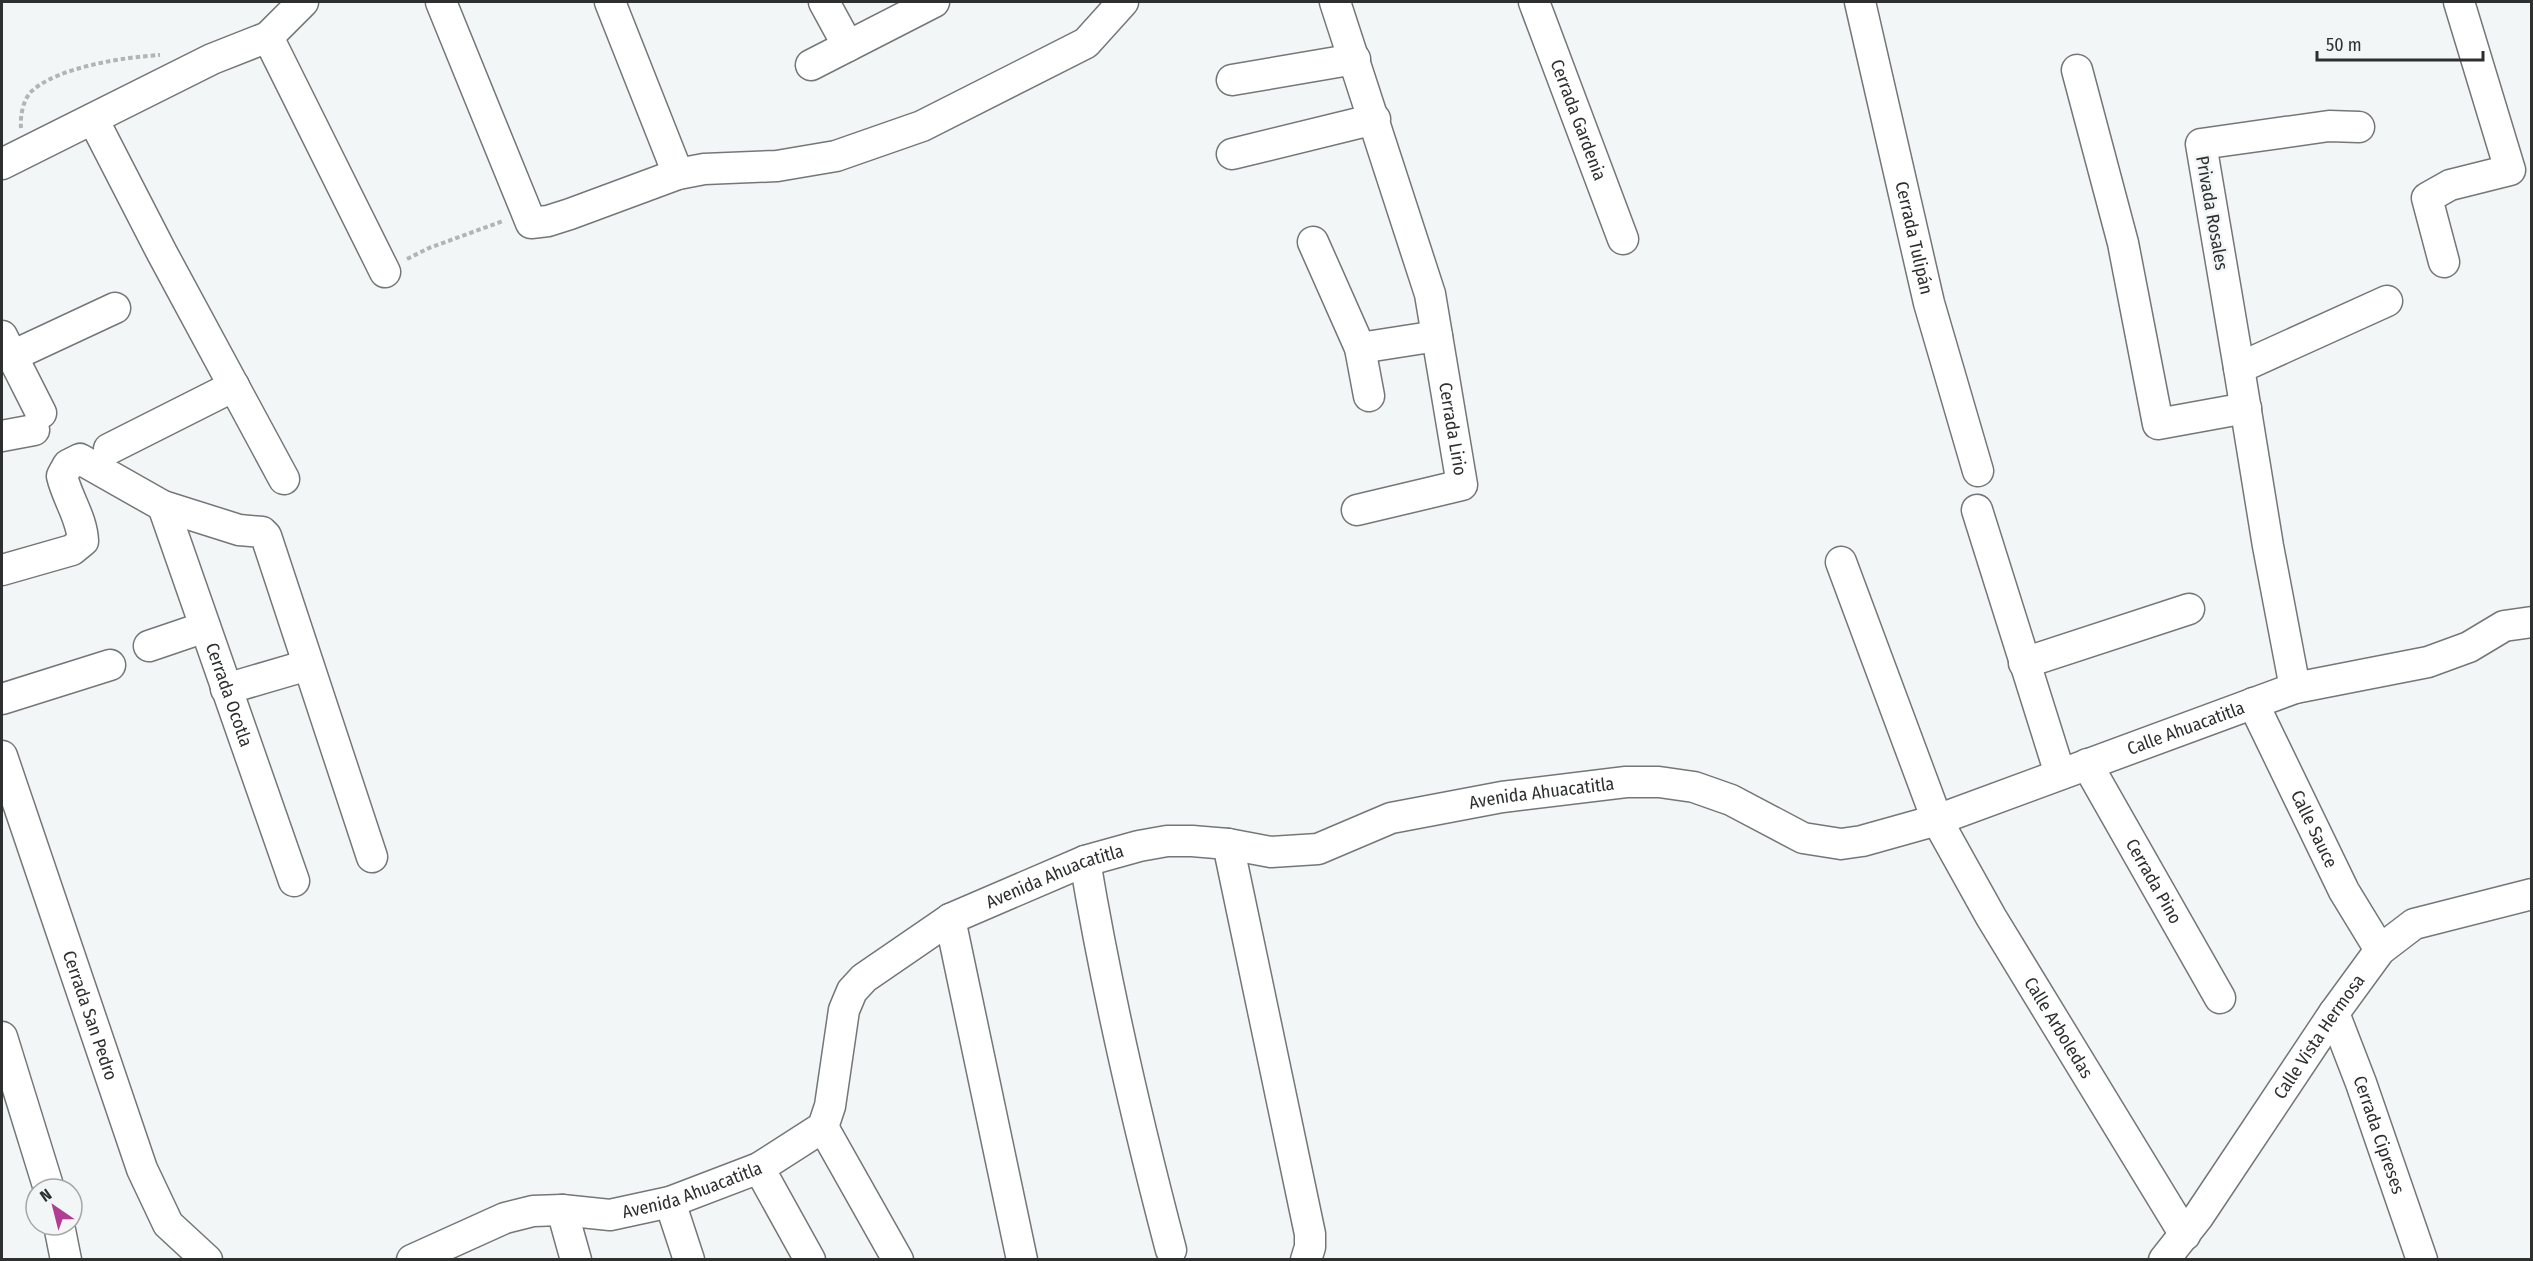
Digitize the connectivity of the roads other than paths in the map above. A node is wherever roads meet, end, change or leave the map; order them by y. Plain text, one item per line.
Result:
1 (303, 2) edge
2 (441, 2) edge
3 (610, 2) edge
4 (824, 2) edge
5 (934, 2) edge
6 (1123, 2) edge
7 (1335, 2) edge
8 (1534, 2) edge
9 (1860, 2) edge
10 (2459, 2) edge
11 (268, 37) junction
12 (848, 46) junction
13 (1355, 59) junction
14 (811, 65) dead end
15 (2077, 70) dead end
16 (1232, 80) dead end
17 (93, 119) junction
18 (1375, 119) junction
19 (2359, 127) dead end
20 (1232, 153) dead end
21 (12, 159) edge
22 (678, 174) junction
23 (1623, 239) dead end
24 (1314, 242) dead end
25 (2444, 262) dead end
26 (385, 272) road end
27 (2387, 301) dead end
28 (116, 308) dead end
29 (1437, 336) junction
30 (7, 346) edge
31 (1360, 348) junction
32 (2240, 368) junction
33 (234, 386) junction
34 (1369, 396) dead end
35 (2246, 408) junction
36 (2, 436) edge
37 (109, 449) dead end
38 (1978, 471) dead end
39 (284, 479) dead end
40 (163, 506) junction
41 (1357, 510) dead end
42 (1977, 510) dead end
43 (1841, 562) dead end
44 (2, 570) edge
45 (2189, 609) dead end
46 (2532, 622) edge
47 (205, 627) junction
48 (149, 646) dead end
49 (2024, 663) junction
50 (110, 665) dead end
51 (308, 665) junction
52 (2295, 688) junction
53 (226, 689) junction
54 (2, 699) edge
55 (2253, 703) junction
56 (2, 756) edge
57 (2087, 764) junction
58 (2060, 774) junction
59 (1937, 819) junction
60 (1228, 844) junction
61 (1841, 844) joint
62 (372, 857) dead end
63 (1085, 861) junction
64 (294, 881) dead end
65 (2532, 894) edge
66 (951, 919) junction
67 (2380, 950) junction
68 (2220, 998) dead end
69 (2334, 1013) junction
70 (2, 1037) edge
71 (823, 1127) junction
72 (759, 1168) junction
73 (45, 1177) edge
74 (670, 1203) junction
75 (562, 1210) junction
76 (2185, 1234) junction
77 (61, 1237) edge
78 (1171, 1250) dead end
79 (66, 1260) edge
80 (207, 1260) edge
81 (412, 1260) edge
82 (576, 1260) edge
83 (689, 1260) edge
84 (810, 1260) edge
85 (897, 1260) edge
86 (1022, 1260) edge
87 (1306, 1260) edge
88 (2164, 1260) edge
89 (2422, 1260) edge

1 - 11 street
2 - 22 street
3 - 22 street
4 - 12 street
5 - 12 street
6 - 22 street
7 - 13 street, Cerrada Lirio
8 - 23 street, Cerrada Gardenia
9 - 38 street, Cerrada Tulipán
10 - 25 street
11 - 17 street
11 - 26 street
12 - 14 street
13 - 16 street
13 - 18 street, Cerrada Lirio
15 - 35 street
17 - 21 street
17 - 33 street
18 - 20 street
18 - 29 street, Cerrada Lirio
19 - 32 street, Privada Rosales
24 - 31 street
27 - 32 street
28 - 30 street
29 - 31 street
29 - 41 street, Cerrada Lirio
30 - 36 street
31 - 34 street
32 - 35 street, Privada Rosales
33 - 37 street
33 - 39 street
35 - 52 street, Privada Rosales
40 - 44 street
40 - 47 street, Cerrada Ocotla
40 - 51 street
42 - 49 street
43 - 59 street, Calle Arboledas
45 - 49 street
46 - 52 street, Calle Ahuacatitla
47 - 48 street
47 - 53 street, Cerrada Ocotla
49 - 58 street
50 - 54 street
51 - 53 street
51 - 62 street
52 - 55 street, Calle Ahuacatitla
53 - 64 street, Cerrada Ocotla
55 - 57 street, Calle Ahuacatitla
55 - 67 street, Calle Sauce
56 - 80 street, Cerrada San Pedro
57 - 58 street, Calle Ahuacatitla
57 - 68 street, Cerrada Pino
58 - 59 street, Calle Ahuacatitla
59 - 61 street, Calle Ahuacatitla
59 - 76 street, Calle Arboledas
60 - 61 street, Avenida Ahuacatitla
60 - 63 street, Avenida Ahuacatitla
60 - 87 street
63 - 66 street, Avenida Ahuacatitla
63 - 78 street
65 - 67 street, Calle Vista Hermosa
66 - 71 street, Avenida Ahuacatitla
66 - 86 street
67 - 69 street, Calle Vista Hermosa
69 - 76 street, Calle Vista Hermosa
69 - 89 street, Cerrada Cipreses
70 - 73 street
71 - 72 street, Avenida Ahuacatitla
71 - 85 street
72 - 74 street, Avenida Ahuacatitla
72 - 84 street
74 - 75 street, Avenida Ahuacatitla
74 - 83 street
75 - 81 street, Avenida Ahuacatitla
75 - 82 street
76 - 88 street, Calle Vista Hermosa
77 - 79 street

